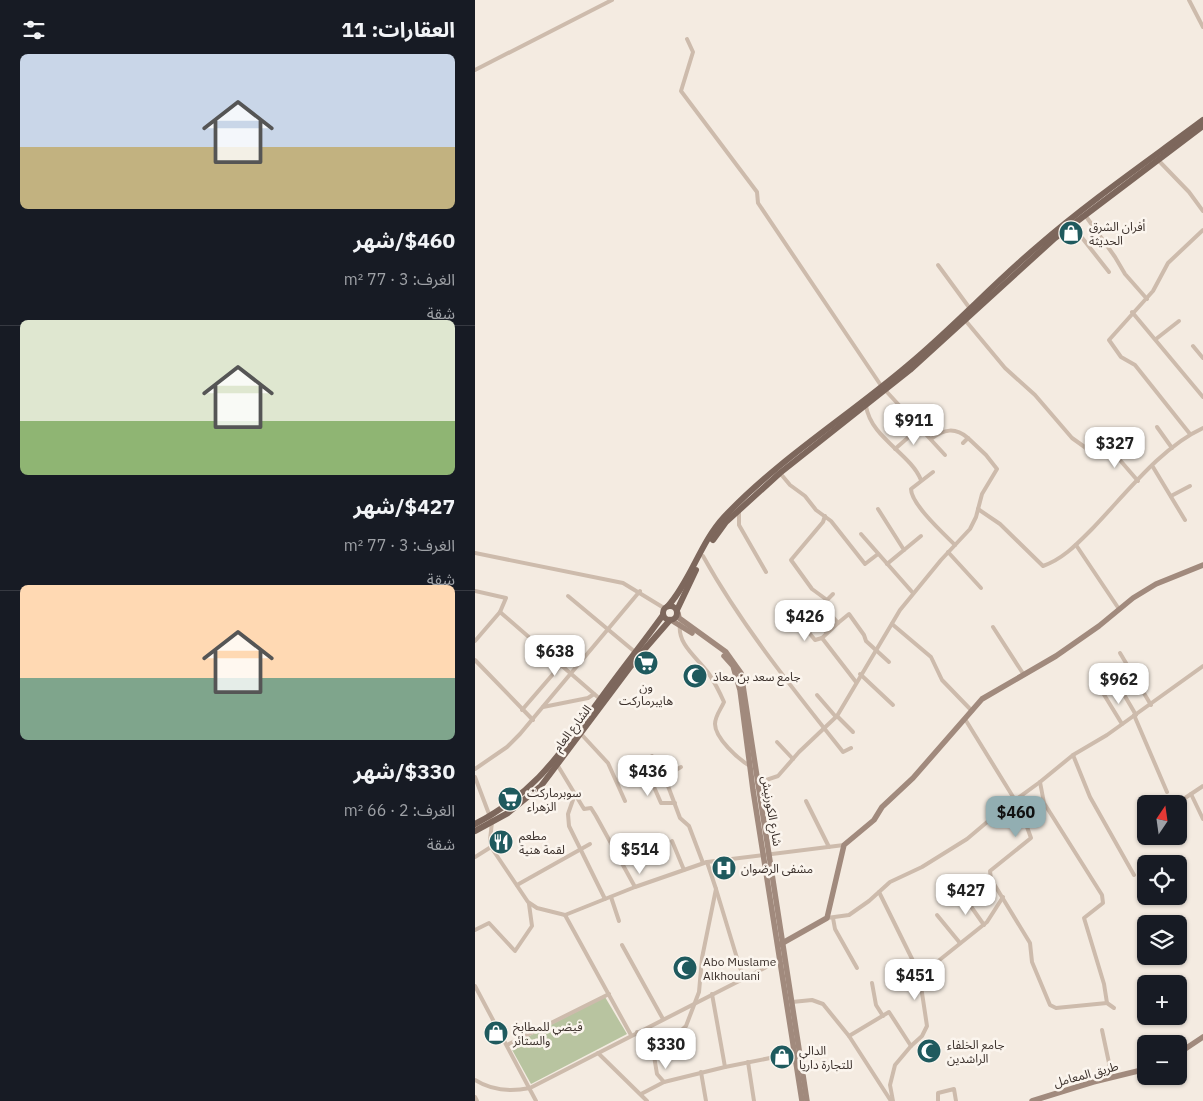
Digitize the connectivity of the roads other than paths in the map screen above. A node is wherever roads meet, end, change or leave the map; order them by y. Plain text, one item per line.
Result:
1 (612, 0) edge
2 (1189, 0) edge
3 (1203, 27) edge
4 (687, 39) dead end
5 (475, 70) edge
6 (1203, 120) edge
7 (1203, 126) edge
8 (1159, 161) junction
9 (1128, 180) junction
10 (1203, 211) edge
11 (1085, 215) junction
12 (1072, 225) junction
13 (1203, 230) edge
14 (1054, 236) junction
15 (938, 265) dead end
16 (1109, 272) dead end
17 (1147, 299) junction
18 (971, 310) junction
19 (1132, 312) junction
20 (965, 320) junction
21 (1179, 321) dead end
22 (1156, 339) junction
23 (1193, 346) dead end
24 (1203, 358) edge
25 (884, 389) junction
26 (1203, 396) edge
27 (867, 406) junction
28 (850, 415) junction
29 (1157, 427) dead end
30 (919, 428) junction
31 (1203, 428) edge
32 (1190, 434) junction
33 (968, 438) junction
34 (931, 439) junction
35 (963, 442) dead end
36 (1106, 444) dead end
37 (1172, 448) junction
38 (895, 449) junction
39 (1112, 451) junction
40 (945, 455) dead end
41 (1153, 467) junction
42 (933, 472) dead end
43 (780, 473) junction
44 (921, 480) junction
45 (1139, 481) junction
46 (1190, 486) dead end
47 (1171, 496) junction
48 (740, 506) junction
49 (878, 509) dead end
50 (978, 509) junction
51 (825, 516) junction
52 (1185, 520) dead end
53 (861, 534) dead end
54 (921, 536) dead end
55 (955, 545) junction
56 (1076, 545) junction
57 (904, 550) junction
58 (948, 552) junction
59 (475, 553) edge
60 (878, 554) junction
61 (703, 556) junction
62 (887, 564) junction
63 (1203, 565) edge
64 (766, 572) dead end
65 (981, 588) dead end
66 (475, 591) edge
67 (641, 591) junction
68 (913, 593) junction
69 (833, 594) dead end
70 (568, 596) dead end
71 (827, 600) junction
72 (1119, 609) junction
73 (665, 610) junction
74 (677, 611) junction
75 (499, 612) junction
76 (813, 614) dead end
77 (798, 619) dead end
78 (670, 620) junction
79 (837, 623) junction
80 (680, 624) junction
81 (892, 624) junction
82 (993, 627) dead end
83 (607, 629) junction
84 (827, 632) junction
85 (821, 638) junction
86 (475, 641) edge
87 (875, 650) junction
88 (1120, 653) dead end
89 (635, 655) junction
90 (475, 660) edge
91 (889, 662) dead end
92 (561, 666) junction
93 (1203, 666) edge
94 (570, 674) junction
95 (860, 674) junction
96 (1024, 675) junction
97 (856, 682) junction
98 (1119, 686) dead end
99 (1103, 693) dead end
100 (593, 694) junction
101 (817, 695) dead end
102 (599, 699) junction
103 (893, 705) dead end
104 (1151, 705) junction
105 (543, 708) junction
106 (522, 710) junction
107 (972, 711) junction
108 (1135, 715) junction
109 (836, 716) junction
110 (965, 719) junction
111 (533, 720) junction
112 (1122, 724) junction
113 (825, 730) junction
114 (853, 732) dead end
115 (581, 735) junction
116 (777, 742) dead end
117 (851, 748) dead end
118 (1073, 755) junction
119 (652, 756) dead end
120 (793, 759) junction
121 (558, 766) junction
122 (750, 766) junction
123 (633, 768) dead end
124 (681, 768) dead end
125 (475, 769) edge
126 (664, 776) junction
127 (475, 777) edge
128 (1040, 782) junction
129 (476, 783) edge
130 (757, 783) junction
131 (1203, 786) edge
132 (1167, 792) dead end
133 (575, 794) junction
134 (1191, 794) junction
135 (1187, 797) edge
136 (1016, 799) junction
137 (625, 801) dead end
138 (806, 801) dead end
139 (675, 803) junction
140 (1203, 818) edge
141 (491, 819) junction
142 (475, 824) edge
143 (475, 831) edge
144 (672, 842) dead end
145 (590, 844) dead end
146 (844, 845) junction
147 (491, 847) junction
148 (829, 847) junction
149 (580, 848) junction
150 (767, 855) junction
151 (475, 857) edge
152 (705, 862) junction
153 (684, 870) junction
154 (1134, 875) dead end
155 (517, 885) junction
156 (635, 887) junction
157 (716, 889) junction
158 (879, 892) junction
159 (611, 897) junction
160 (1003, 897) junction
161 (965, 898) dead end
162 (605, 899) junction
163 (528, 902) junction
164 (565, 915) junction
165 (937, 915) dead end
166 (830, 918) junction
167 (619, 921) dead end
168 (984, 924) junction
169 (475, 930) edge
170 (960, 943) junction
171 (781, 944) junction
172 (622, 945) dead end
173 (783, 958) junction
174 (857, 968) dead end
175 (919, 972) junction
176 (745, 977) junction
177 (871, 983) dead end
178 (475, 988) edge
179 (609, 994) junction
180 (712, 994) junction
181 (792, 1002) junction
182 (1107, 1003) junction
183 (693, 1004) junction
184 (1114, 1008) dead end
185 (883, 1016) junction
186 (663, 1019) junction
187 (1102, 1030) dead end
188 (637, 1032) junction
189 (631, 1035) junction
190 (849, 1036) junction
191 (1203, 1037) edge
192 (507, 1045) junction
193 (911, 1046) junction
194 (1187, 1048) edge
195 (598, 1053) junction
196 (795, 1053) junction
197 (654, 1056) junction
198 (747, 1062) junction
199 (725, 1067) junction
200 (1137, 1071) edge
201 (701, 1072) junction
202 (1112, 1077) junction
203 (475, 1080) edge
204 (664, 1082) junction
205 (530, 1088) junction
206 (641, 1094) junction
207 (1049, 1094) junction
208 (475, 1097) edge
209 (477, 1101) edge
210 (536, 1101) edge
211 (647, 1101) edge
212 (706, 1101) edge
213 (754, 1101) edge
214 (802, 1101) edge
215 (807, 1101) edge
216 (892, 1101) edge
217 (938, 1101) edge
218 (956, 1101) edge
219 (1032, 1101) edge
220 (1051, 1101) edge

1 - 5 street
2 - 3 street
4 - 25 street
6 - 9 main road
7 - 8 main road
8 - 9 main road
8 - 10 street
9 - 11 main road
9 - 14 main road
11 - 12 main road
11 - 17 street
12 - 14 main road
12 - 16 street
13 - 17 street
14 - 18 main road
15 - 18 street
17 - 19 street
18 - 20 main road
18 - 25 main road
19 - 22 street
19 - 32 street
20 - 25 main road
20 - 39 street
21 - 22 street
22 - 26 street
23 - 24 street
25 - 27 main road
25 - 28 main road
25 - 30 street
27 - 28 main road
27 - 38 street
28 - 43 main road
28 - 48 main road
29 - 37 street
30 - 34 street
30 - 38 street
31 - 32 street
32 - 37 street
33 - 34 street
33 - 35 street
33 - 50 street
34 - 40 street
36 - 39 street
37 - 41 street
38 - 44 street
39 - 45 street
41 - 45 street
41 - 47 street
42 - 44 street
43 - 48 main road
43 - 51 street
44 - 55 street
45 - 56 street
46 - 47 street
47 - 52 street
48 - 61 main road, الشارع العام
48 - 64 street
48 - 73 main road, الشارع العام
49 - 57 street
50 - 55 street
50 - 56 street
51 - 60 street
51 - 71 street
53 - 60 street
54 - 57 street
55 - 58 street
56 - 72 street
57 - 62 street
58 - 65 street
58 - 68 street
59 - 67 street
60 - 62 street
61 - 74 main road, الشارع العام
61 - 113 street
62 - 68 street
63 - 72 main road
66 - 75 street
67 - 73 street
67 - 83 street
68 - 81 street
69 - 71 street
70 - 83 street
71 - 79 street
72 - 96 main road
73 - 74 main road
73 - 78 main road
73 - 89 main road, الشارع العام
74 - 78 main road, الشارع العام
74 - 130 main road, شارع الكورنيش
75 - 86 street
75 - 92 street
76 - 84 street
77 - 85 street
78 - 80 main road, شارع الكورنيش
78 - 89 main road, الشارع العام
79 - 84 street
79 - 87 street
80 - 122 main road, شارع الكورنيش
80 - 122 street
81 - 87 street
81 - 107 street
82 - 96 street
83 - 89 street
83 - 94 street
84 - 85 street
85 - 97 street
87 - 91 street
87 - 95 street
88 - 104 street
89 - 102 main road, الشارع العام
89 - 115 main road, الشارع العام
90 - 106 street
92 - 94 street
92 - 106 street
93 - 104 street
94 - 100 street
94 - 105 street
95 - 97 street
95 - 103 street
96 - 107 main road
97 - 109 street
98 - 108 street
99 - 112 street
100 - 102 street
100 - 105 street
101 - 109 street
102 - 141 main road, الشارع العام
104 - 108 street
105 - 111 street
106 - 111 street
107 - 110 main road
108 - 112 street
108 - 132 street
109 - 113 street
109 - 114 street
110 - 136 street
110 - 146 main road
111 - 125 street
112 - 118 street
113 - 117 street
113 - 120 street
115 - 121 main road, الشارع العام
115 - 137 street
116 - 120 street
118 - 128 street
118 - 154 street
119 - 126 street
120 - 130 street
121 - 133 street
121 - 141 main road, الشارع العام
122 - 150 main road, شارع الكورنيش
123 - 139 street
124 - 126 street
126 - 139 street
127 - 129 street
128 - 136 street
128 - 182 street
129 - 141 street
130 - 150 main road, شارع الكورنيش
131 - 134 street
133 - 149 street
133 - 156 street
134 - 135 street
134 - 140 street
136 - 158 street
136 - 160 street
138 - 148 street
139 - 152 street
141 - 142 main road, الشارع العام
141 - 143 main road, الشارع العام
141 - 147 street
144 - 153 street
145 - 149 street
146 - 148 street
146 - 166 main road
147 - 151 street
147 - 155 street
148 - 150 street
149 - 155 street
149 - 162 street
150 - 152 street
150 - 171 main road, شارع الكورنيش
152 - 153 street
152 - 157 street
153 - 156 street
155 - 163 street
156 - 159 street
157 - 176 street
157 - 183 street
158 - 166 street
158 - 175 street
159 - 162 street
159 - 167 street
160 - 168 street
160 - 182 street
161 - 168 street
162 - 164 street
163 - 164 street
163 - 169 street
164 - 179 street
165 - 170 street
166 - 171 main road
166 - 174 street
168 - 170 street
170 - 175 street
171 - 173 main road, شارع الكورنيش
172 - 186 street
173 - 176 street
173 - 181 main road, شارع الكورنيش
173 - 196 main road, شارع الكورنيش
175 - 193 street
176 - 180 street
177 - 185 street
178 - 192 street
179 - 189 street
179 - 192 street
180 - 183 street
180 - 199 street
181 - 190 street
181 - 215 main road, شارع الكورنيش
182 - 184 street
183 - 186 street
183 - 197 street
185 - 190 street
185 - 193 street
186 - 188 street
187 - 202 street
188 - 189 street
188 - 197 street
189 - 195 street
190 - 216 street
191 - 194 main road
192 - 205 street
193 - 216 street
195 - 205 street
195 - 206 street
196 - 198 street
196 - 214 main road, شارع الكورنيش
197 - 204 street
198 - 199 street
198 - 213 street
199 - 201 street
200 - 202 main road, طريق المعامل
201 - 204 street
201 - 212 street
202 - 207 main road, طريق المعامل
203 - 205 street
204 - 206 street
205 - 210 street
206 - 211 street
207 - 219 main road, طريق المعامل
207 - 220 street
208 - 209 street
217 - 218 street

